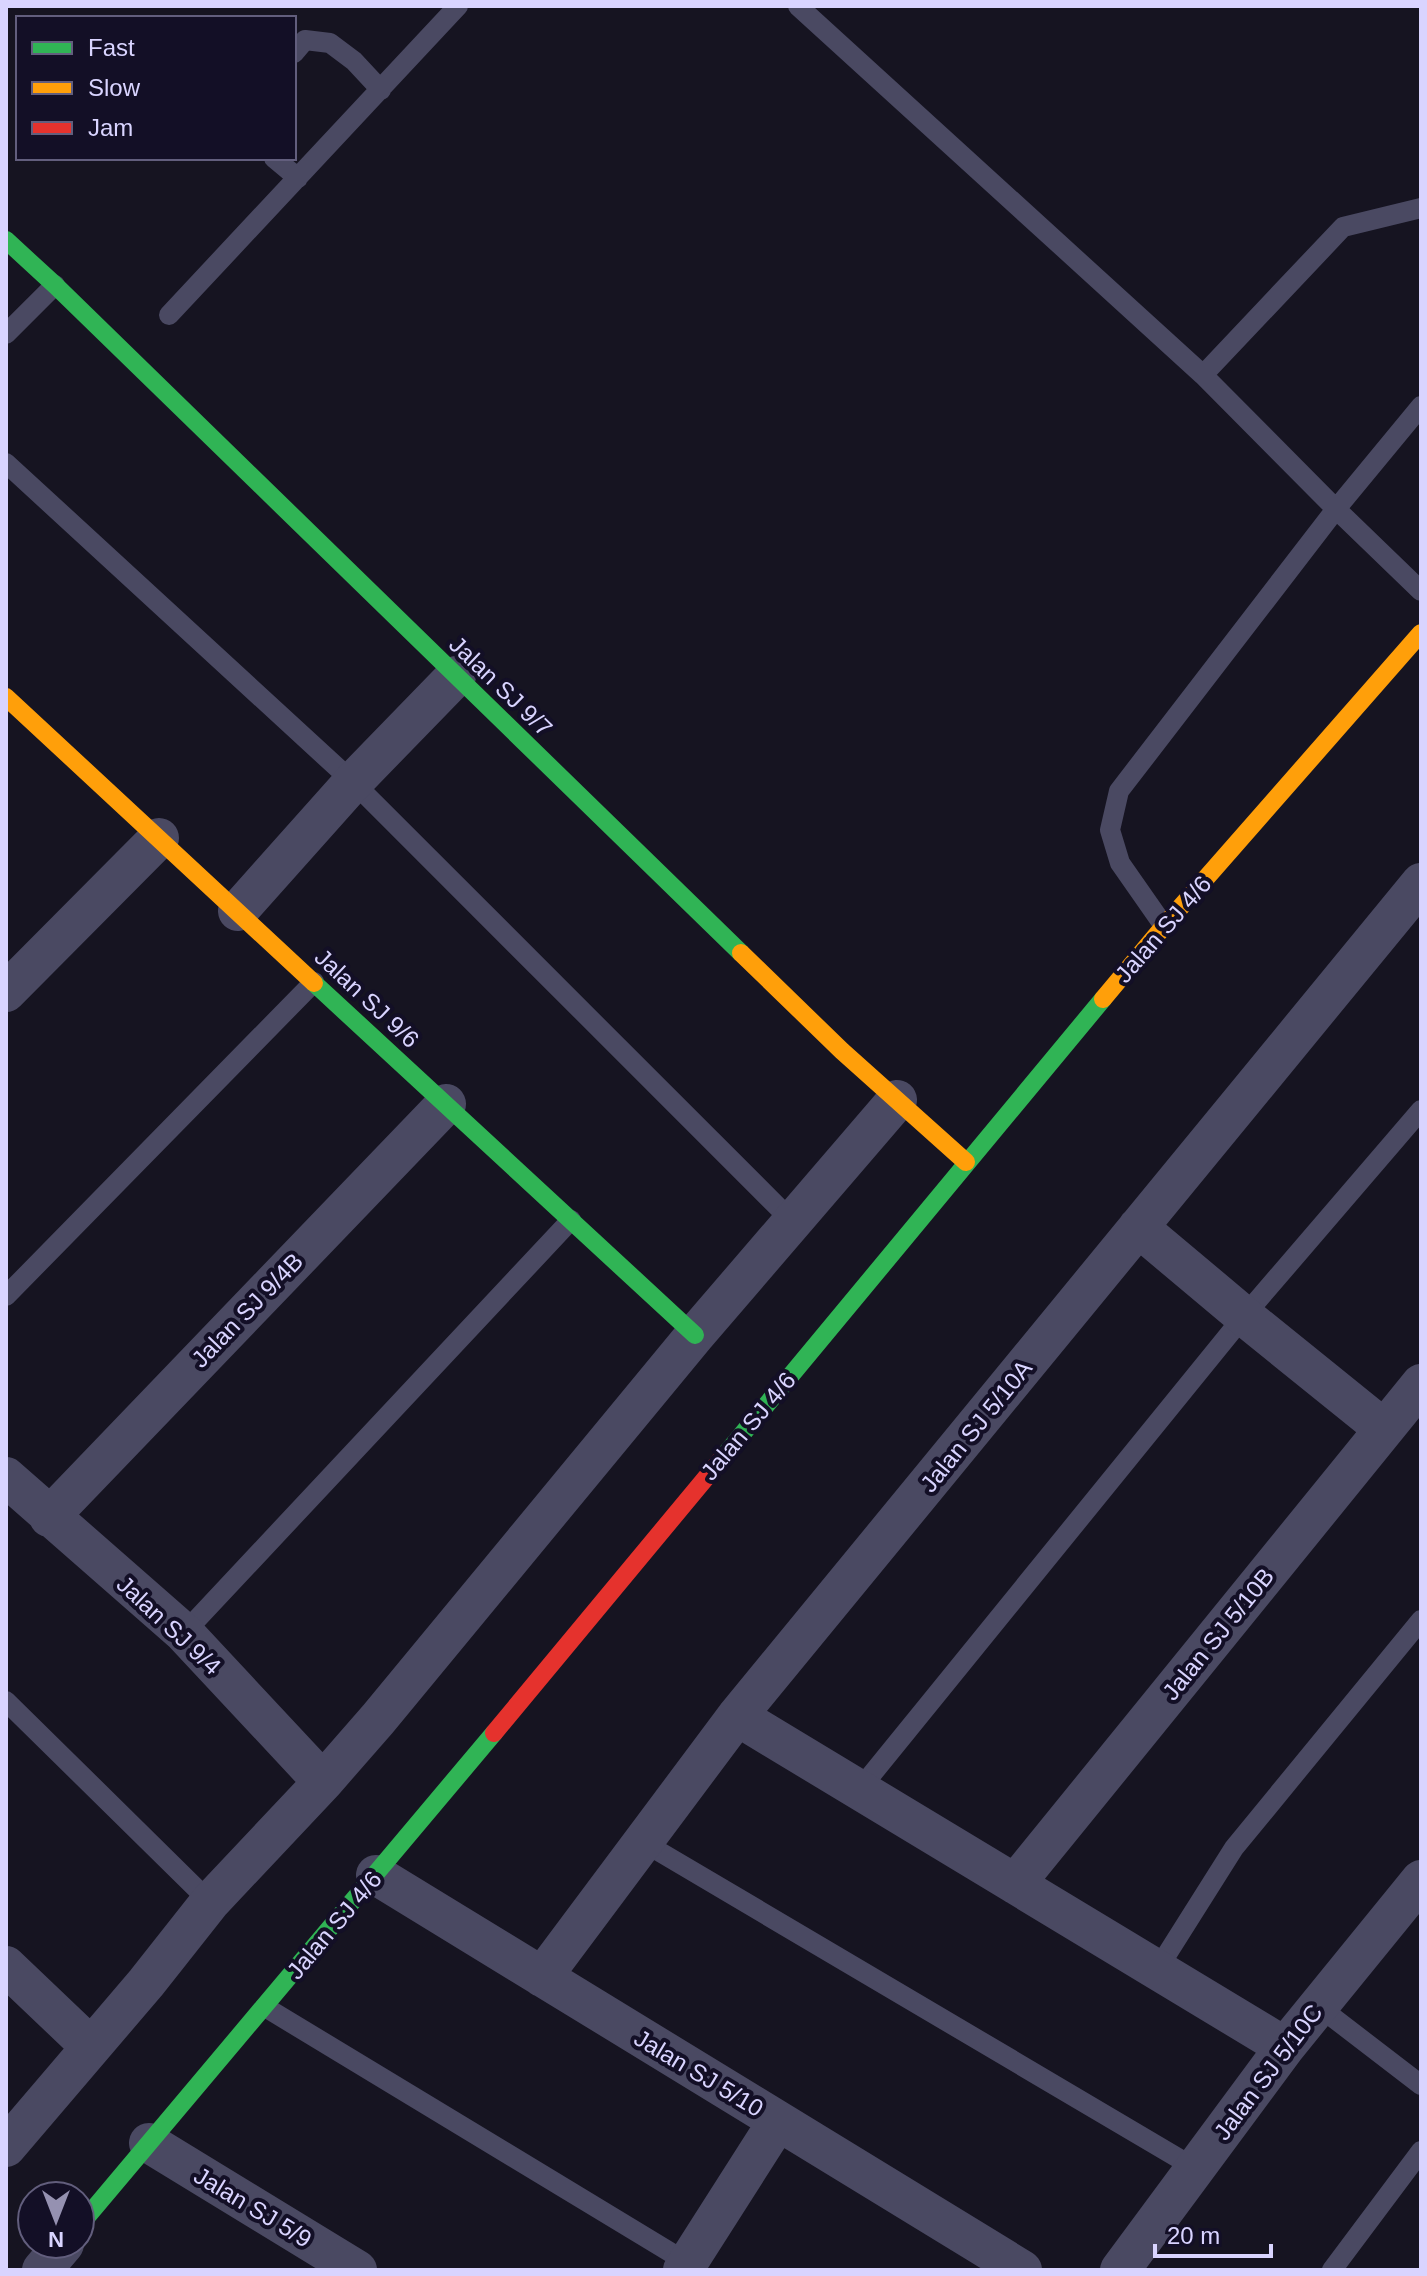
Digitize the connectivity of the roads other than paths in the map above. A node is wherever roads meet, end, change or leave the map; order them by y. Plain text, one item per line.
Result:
1 (458, 6) edge
2 (798, 6) edge
3 (296, 51) edge
4 (381, 90) junction
5 (276, 160) edge
6 (298, 178) junction
7 (1421, 208) edge
8 (6, 240) edge
9 (55, 285) junction
10 (169, 315) dead end
11 (6, 334) edge
12 (1203, 375) junction
13 (1421, 406) edge
14 (6, 463) edge
15 (1336, 509) junction
16 (1421, 591) edge
17 (1421, 633) edge
18 (456, 676) junction
19 (7, 699) edge
20 (353, 782) junction
21 (159, 838) junction
22 (1421, 883) edge
23 (238, 911) junction
24 (1164, 926) junction
25 (314, 982) junction
26 (6, 992) edge
27 (897, 1100) junction
28 (446, 1104) junction
29 (1421, 1110) edge
30 (966, 1162) junction
31 (571, 1220) junction
32 (793, 1222) junction
33 (1138, 1227) junction
34 (6, 1296) edge
35 (1244, 1316) junction
36 (695, 1335) junction
37 (1406, 1414) edge
38 (6, 1477) edge
39 (49, 1517) junction
40 (1421, 1620) edge
41 (184, 1633) junction
42 (6, 1701) edge
43 (737, 1716) junction
44 (323, 1782) junction
45 (859, 1790) junction
46 (643, 1842) junction
47 (376, 1875) junction
48 (1421, 1880) edge
49 (1015, 1884) junction
50 (210, 1902) junction
51 (6, 1966) edge
52 (1157, 1970) junction
53 (542, 1977) junction
54 (1318, 2006) junction
55 (265, 2007) junction
56 (91, 2047) junction
57 (1285, 2047) junction
58 (1421, 2085) edge
59 (778, 2121) junction
60 (149, 2143) junction
61 (6, 2147) edge
62 (1421, 2151) edge
63 (1195, 2168) junction
64 (96, 2206) edge
65 (690, 2268) edge
66 (357, 2270) edge
67 (1022, 2270) edge
68 (1120, 2270) edge
69 (1332, 2270) edge

1 - 4 lane
2 - 12 lane
3 - 4 lane
4 - 6 lane
5 - 6 lane
6 - 10 lane
7 - 12 lane
8 - 9 street, Jalan SJ 9/7
9 - 11 lane
9 - 18 street, Jalan SJ 9/7
12 - 15 lane
13 - 15 lane
14 - 20 lane
15 - 16 lane
15 - 24 lane
17 - 24 street, Jalan SJ 4/6
18 - 20 street
18 - 27 street, Jalan SJ 9/7
19 - 21 street, Jalan SJ 9/6
20 - 23 street
20 - 32 lane
21 - 23 street, Jalan SJ 9/6
21 - 26 street
22 - 33 street, Jalan SJ 5/10A
23 - 25 street, Jalan SJ 9/6
24 - 30 street, Jalan SJ 4/6
25 - 28 street, Jalan SJ 9/6
25 - 34 lane
27 - 30 street, Jalan SJ 9/7
27 - 32 street
28 - 31 street, Jalan SJ 9/6
28 - 39 street, Jalan SJ 9/4B
29 - 35 lane
30 - 47 street, Jalan SJ 4/6
31 - 36 street, Jalan SJ 9/6
31 - 41 lane
32 - 36 street
33 - 35 street
33 - 43 street, Jalan SJ 5/10A
35 - 37 street
35 - 45 lane
36 - 44 street
37 - 49 street, Jalan SJ 5/10B
38 - 39 street, Jalan SJ 9/4
39 - 41 street, Jalan SJ 9/4
40 - 52 lane
41 - 44 street, Jalan SJ 9/4
42 - 50 lane
43 - 45 street
43 - 46 street, Jalan SJ 5/10A
44 - 50 street
45 - 49 street
46 - 53 street, Jalan SJ 5/10A
46 - 63 lane
47 - 53 street, Jalan SJ 5/10
47 - 55 street, Jalan SJ 4/6
48 - 54 street, Jalan SJ 5/10C
49 - 52 street
50 - 56 street
51 - 56 street
52 - 57 street
53 - 59 street, Jalan SJ 5/10
54 - 57 street, Jalan SJ 5/10C
54 - 58 lane
55 - 60 street, Jalan SJ 4/6
55 - 65 lane
56 - 61 street
57 - 63 street, Jalan SJ 5/10C
59 - 65 street
59 - 67 street, Jalan SJ 5/10
60 - 64 street, Jalan SJ 4/6
60 - 66 street, Jalan SJ 5/9
62 - 69 lane
63 - 68 street, Jalan SJ 5/10C

